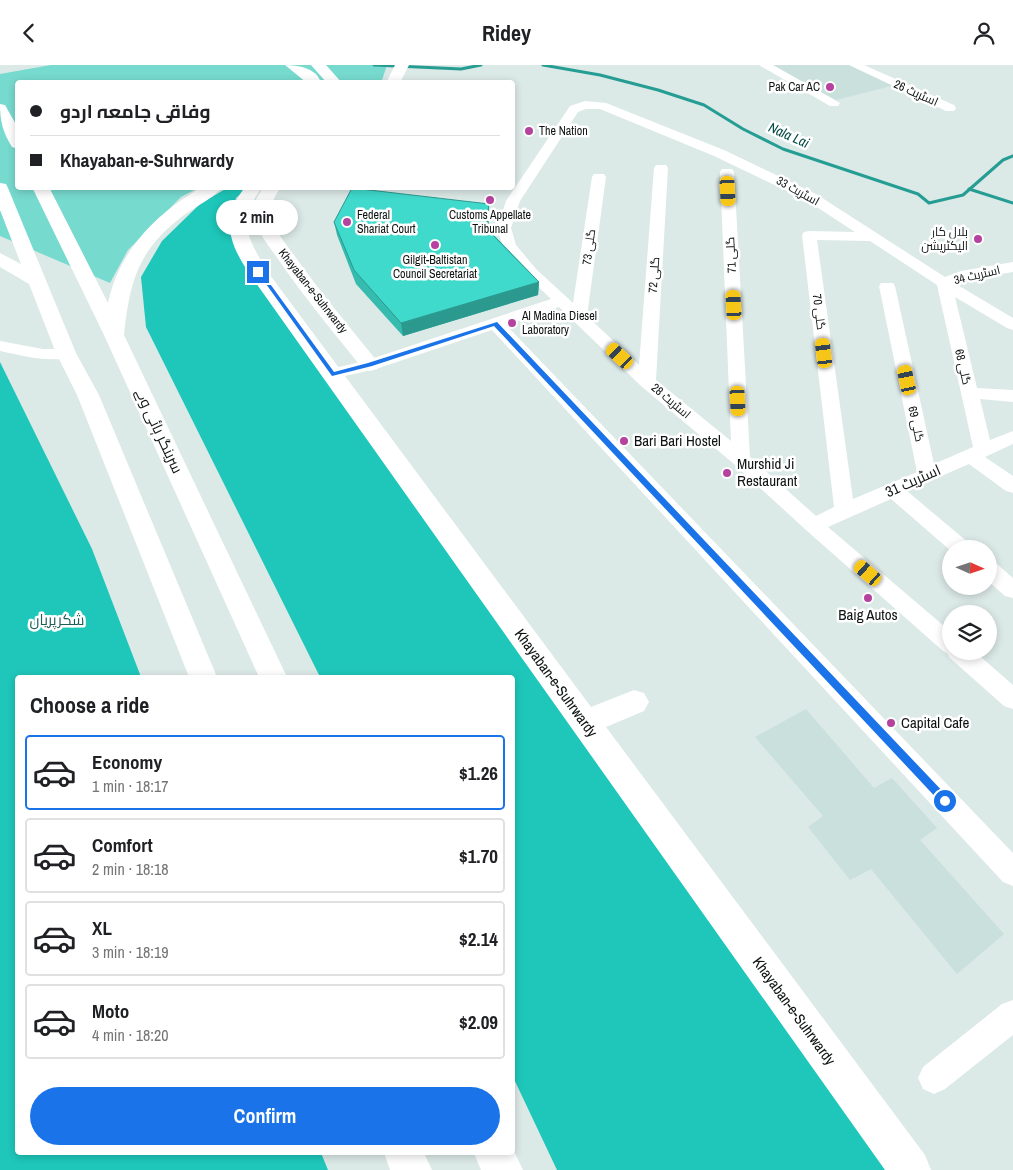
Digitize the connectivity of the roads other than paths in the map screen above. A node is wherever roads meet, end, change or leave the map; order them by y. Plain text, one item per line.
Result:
1 (292, 65) edge
2 (318, 65) edge
3 (402, 65) edge
4 (765, 65) edge
5 (855, 65) edge
6 (314, 80) edge
7 (333, 80) edge
8 (394, 80) edge
9 (834, 103) dead end
10 (950, 108) dead end
11 (0, 110) edge
12 (568, 119) joint
13 (15, 121) edge
14 (15, 138) edge
15 (661, 168) dead end
16 (727, 172) dead end
17 (600, 177) dead end
18 (0, 188) edge
19 (42, 190) edge
20 (209, 190) edge
21 (251, 190) edge
22 (271, 190) edge
23 (873, 237) junction
24 (0, 259) edge
25 (1012, 267) edge
26 (37, 281) junction
27 (944, 283) junction
28 (887, 286) dead end
29 (562, 301) junction
30 (579, 317) junction
31 (495, 323) junction
32 (1013, 325) edge
33 (114, 335) junction
34 (0, 347) edge
35 (66, 353) junction
36 (370, 365) junction
37 (332, 375) junction
38 (648, 382) junction
39 (970, 393) junction
40 (1013, 396) edge
41 (1013, 437) edge
42 (977, 453) junction
43 (741, 459) junction
44 (927, 475) junction
45 (1013, 487) edge
46 (893, 490) junction
47 (845, 511) junction
48 (813, 525) junction
49 (953, 540) edge
50 (998, 578) edge
51 (1013, 590) edge
52 (942, 637) edge
53 (968, 660) edge
54 (202, 675) edge
55 (272, 675) edge
56 (1013, 699) edge
57 (634, 702) dead end
58 (585, 723) junction
59 (1013, 873) edge
60 (1013, 1015) edge
61 (934, 1078) dead end
62 (405, 1155) edge
63 (495, 1155) edge
64 (411, 1170) edge
65 (502, 1170) edge
66 (910, 1170) edge

1 - 6 main road
2 - 7 main road
3 - 8 main road
4 - 9 street
5 - 10 street, اسٹریٹ 26
11 - 13 main road
11 - 14 main road
12 - 23 street, اسٹریٹ 33
12 - 29 street, اسٹریٹ 28
15 - 38 street, گلی 72
16 - 43 street, گلی 71
17 - 30 street, گلی 73
18 - 26 main road
19 - 33 main road, سرینگر ہائی وے
20 - 33 main road
21 - 37 main road, Khayaban-e-Suhrwardy
22 - 36 main road, Khayaban-e-Suhrwardy
23 - 27 street, اسٹریٹ 33
23 - 47 street, گلی 70
24 - 26 main road
25 - 27 street, اسٹریٹ 34
26 - 35 main road
27 - 32 street, اسٹریٹ 33
27 - 39 street, گلی 68
28 - 44 street, گلی 69
29 - 30 street, اسٹریٹ 28
29 - 31 street
30 - 38 street, اسٹریٹ 28
31 - 36 street
31 - 59 street
33 - 55 main road, سرینگر ہائی وے
34 - 35 street
35 - 54 main road
36 - 37 street
37 - 58 main road, Khayaban-e-Suhrwardy
38 - 43 street, اسٹریٹ 28
39 - 40 street
39 - 42 street, گلی 68
41 - 42 street, اسٹریٹ 31
42 - 44 street, اسٹریٹ 31
42 - 45 street
43 - 48 street, اسٹریٹ 28
44 - 46 street, اسٹریٹ 31
46 - 47 street, اسٹریٹ 31
46 - 49 street
47 - 48 street, اسٹریٹ 31
48 - 52 street, اسٹریٹ 28
50 - 51 street
53 - 56 street
57 - 58 main road
58 - 66 main road, Khayaban-e-Suhrwardy
60 - 61 street
62 - 64 main road
63 - 65 main road

